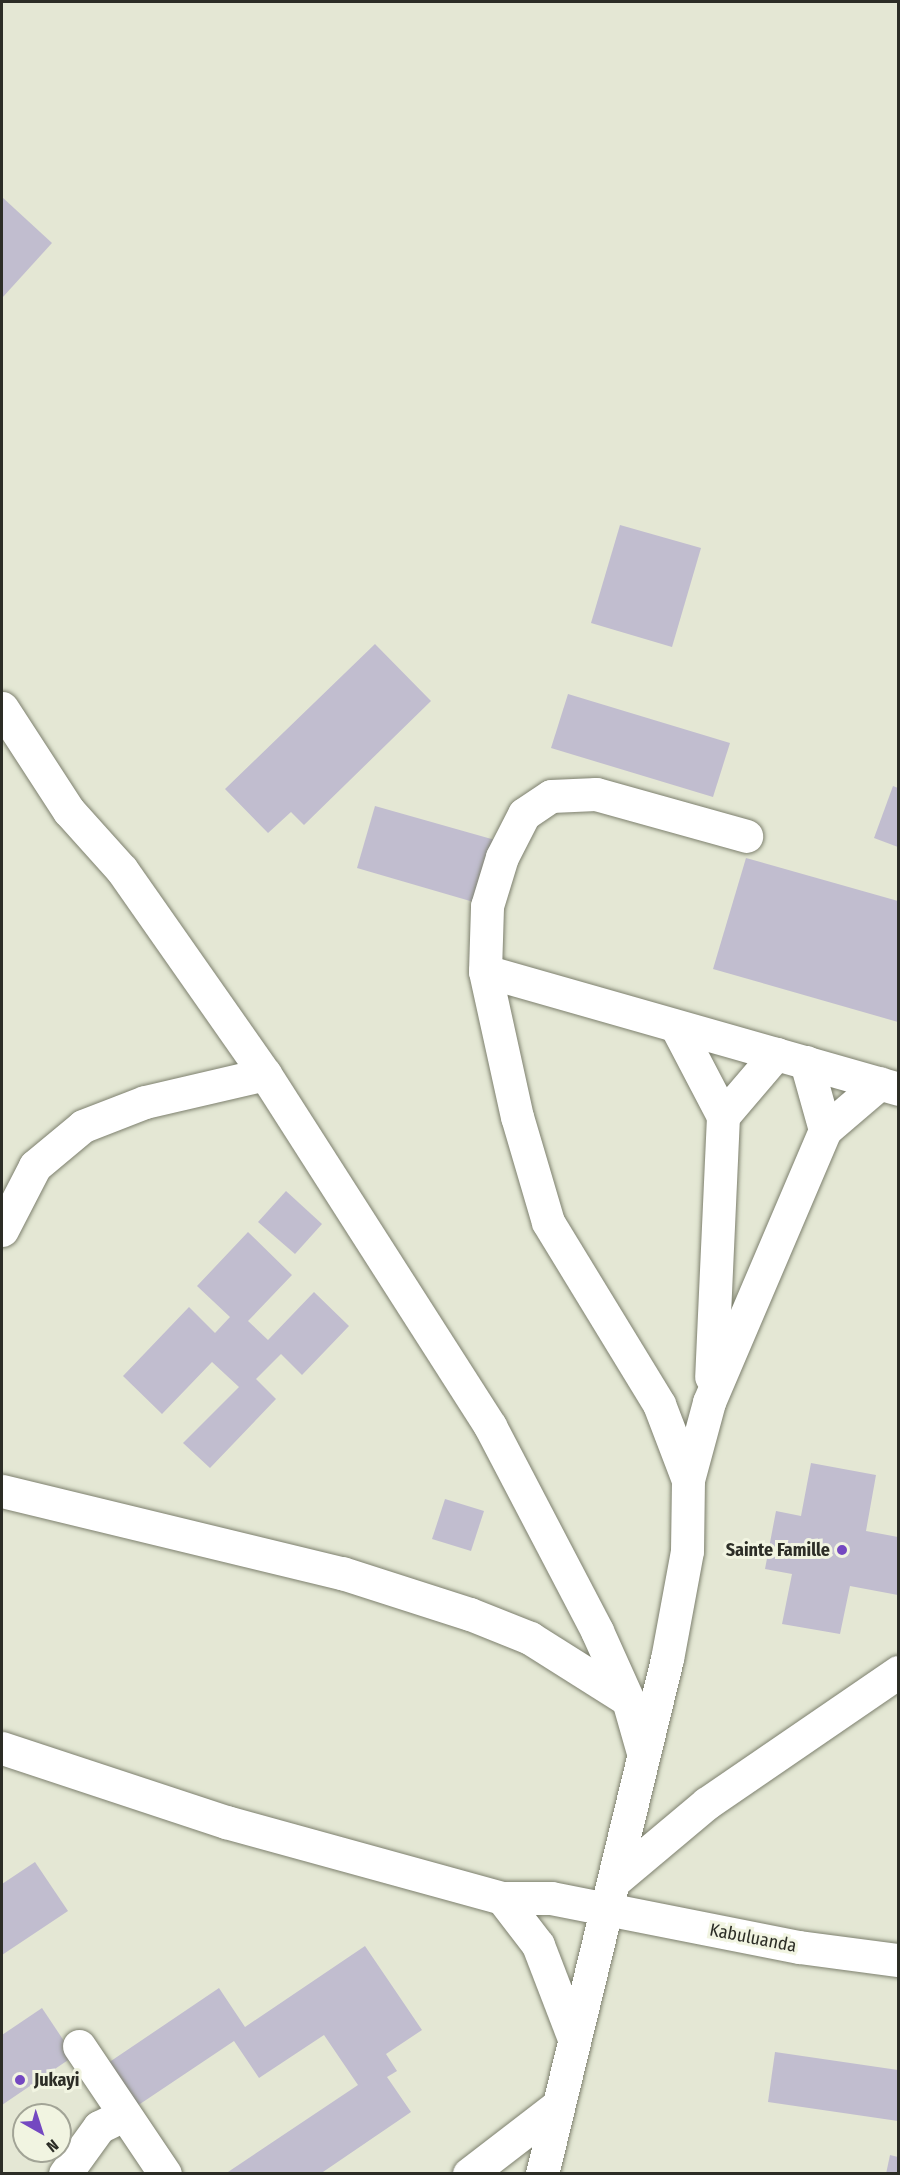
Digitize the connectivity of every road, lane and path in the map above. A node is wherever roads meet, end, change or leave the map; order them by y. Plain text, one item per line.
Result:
1 (2, 708) edge
2 (746, 836) dead end
3 (484, 971) junction
4 (676, 1028) junction
5 (791, 1058) junction
6 (265, 1074) junction
7 (889, 1086) edge
8 (723, 1116) junction
9 (825, 1130) junction
10 (2, 1230) edge
11 (709, 1402) junction
12 (688, 1480) junction
13 (2, 1491) edge
14 (898, 1672) edge
15 (628, 1700) junction
16 (2, 1748) edge
17 (642, 1749) junction
18 (611, 1894) junction
19 (502, 1898) junction
20 (898, 1960) edge
21 (573, 2036) junction
22 (78, 2046) dead end
23 (556, 2107) junction
24 (124, 2115) junction
25 (65, 2174) edge
26 (165, 2174) edge
27 (469, 2174) edge
28 (542, 2174) edge

1 - 6 street
2 - 3 street
3 - 4 street
3 - 12 street
4 - 5 street
4 - 8 street
5 - 7 street
5 - 8 street
5 - 9 street
6 - 10 street
6 - 15 street
7 - 9 street
8 - 11 street
9 - 11 street
11 - 12 street
12 - 17 street
13 - 15 street
14 - 18 street
15 - 17 street
16 - 19 street, Kabuluanda
17 - 18 street
18 - 19 street, Kabuluanda
18 - 20 street, Kabuluanda
18 - 21 street
19 - 21 street
21 - 23 street
22 - 24 street
23 - 27 street
23 - 28 street
24 - 25 street
24 - 26 street

